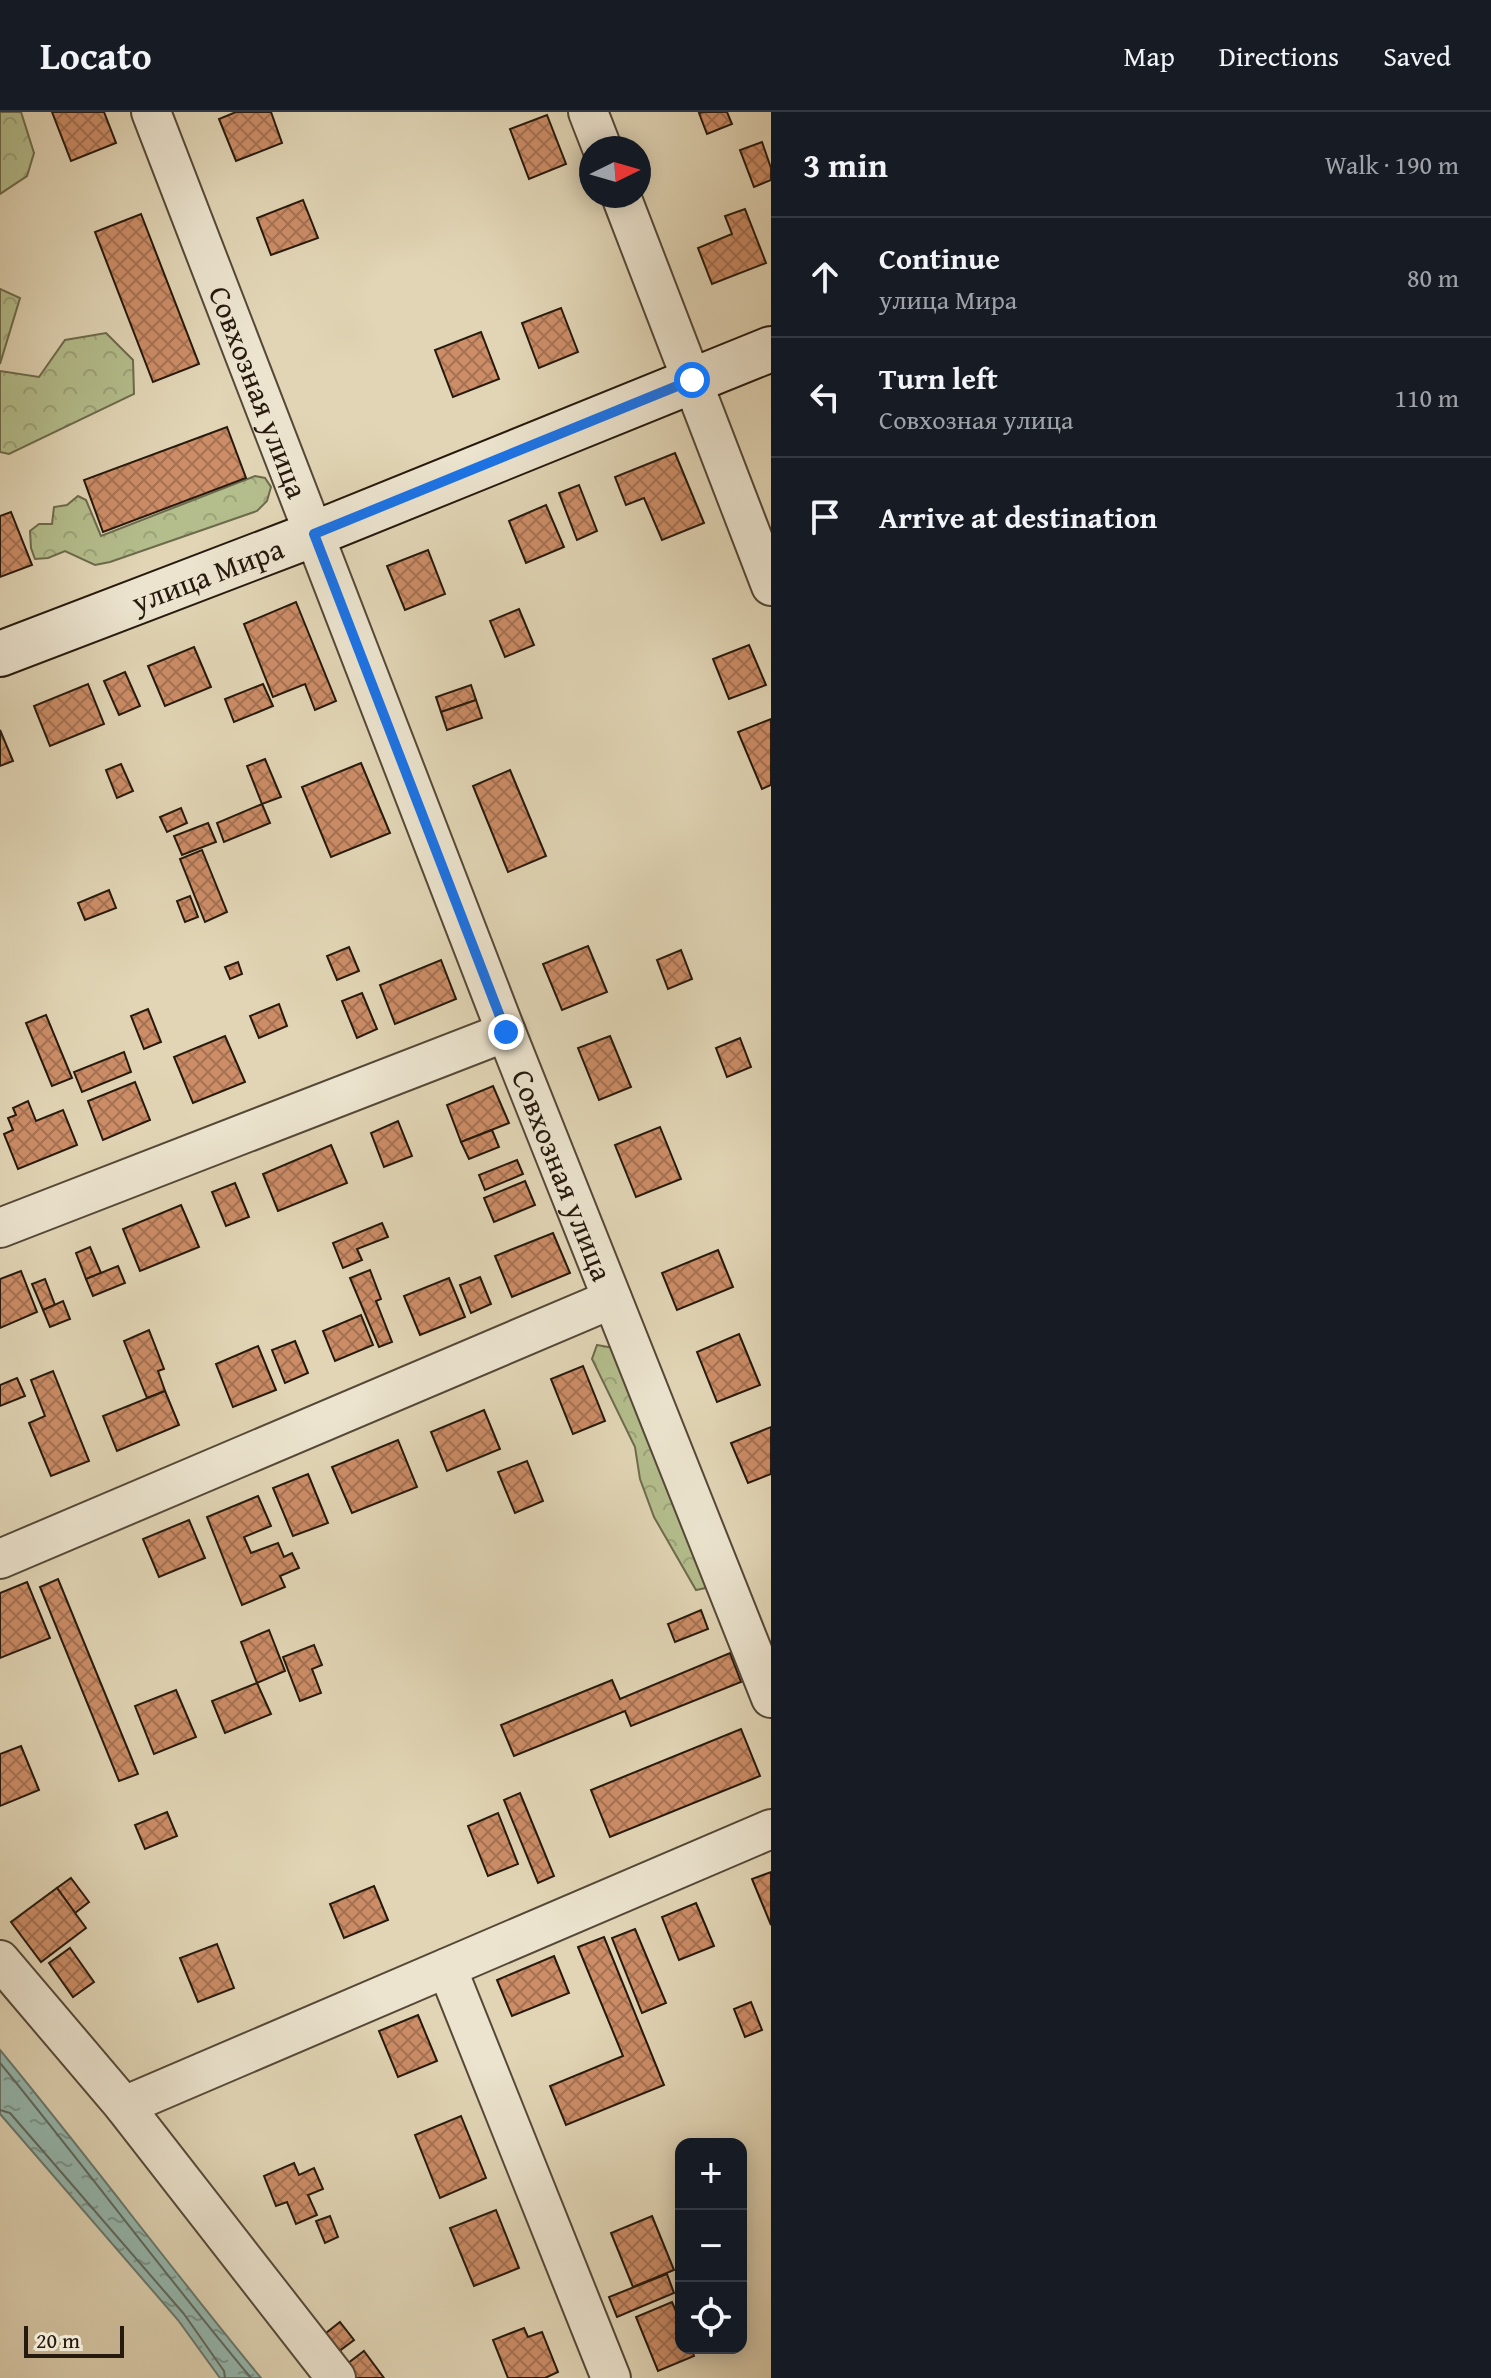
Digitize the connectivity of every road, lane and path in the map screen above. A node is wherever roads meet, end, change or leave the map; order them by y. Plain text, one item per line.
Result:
1 (151, 112) edge
2 (588, 112) edge
3 (597, 136) edge
4 (626, 208) edge
5 (771, 349) edge
6 (692, 380) junction
7 (314, 534) junction
8 (771, 586) edge
9 (0, 654) edge
10 (506, 1032) junction
11 (0, 1228) edge
12 (612, 1299) junction
13 (0, 1559) edge
14 (771, 1698) edge
15 (771, 1829) edge
16 (0, 1960) edge
17 (447, 1968) junction
18 (124, 2106) junction
19 (336, 2378) edge
20 (611, 2378) edge

1 - 7 street, Совхозная улица
2 - 3 street
4 - 6 street
5 - 6 main road, улица Мира
6 - 7 main road, улица Мира
6 - 8 street
7 - 9 main road, улица Мира
7 - 10 street, Совхозная улица
10 - 11 street
10 - 12 street, Совхозная улица
12 - 13 street
12 - 14 street, Совхозная улица
15 - 17 street
16 - 18 street
17 - 18 street
17 - 20 street
18 - 19 street

